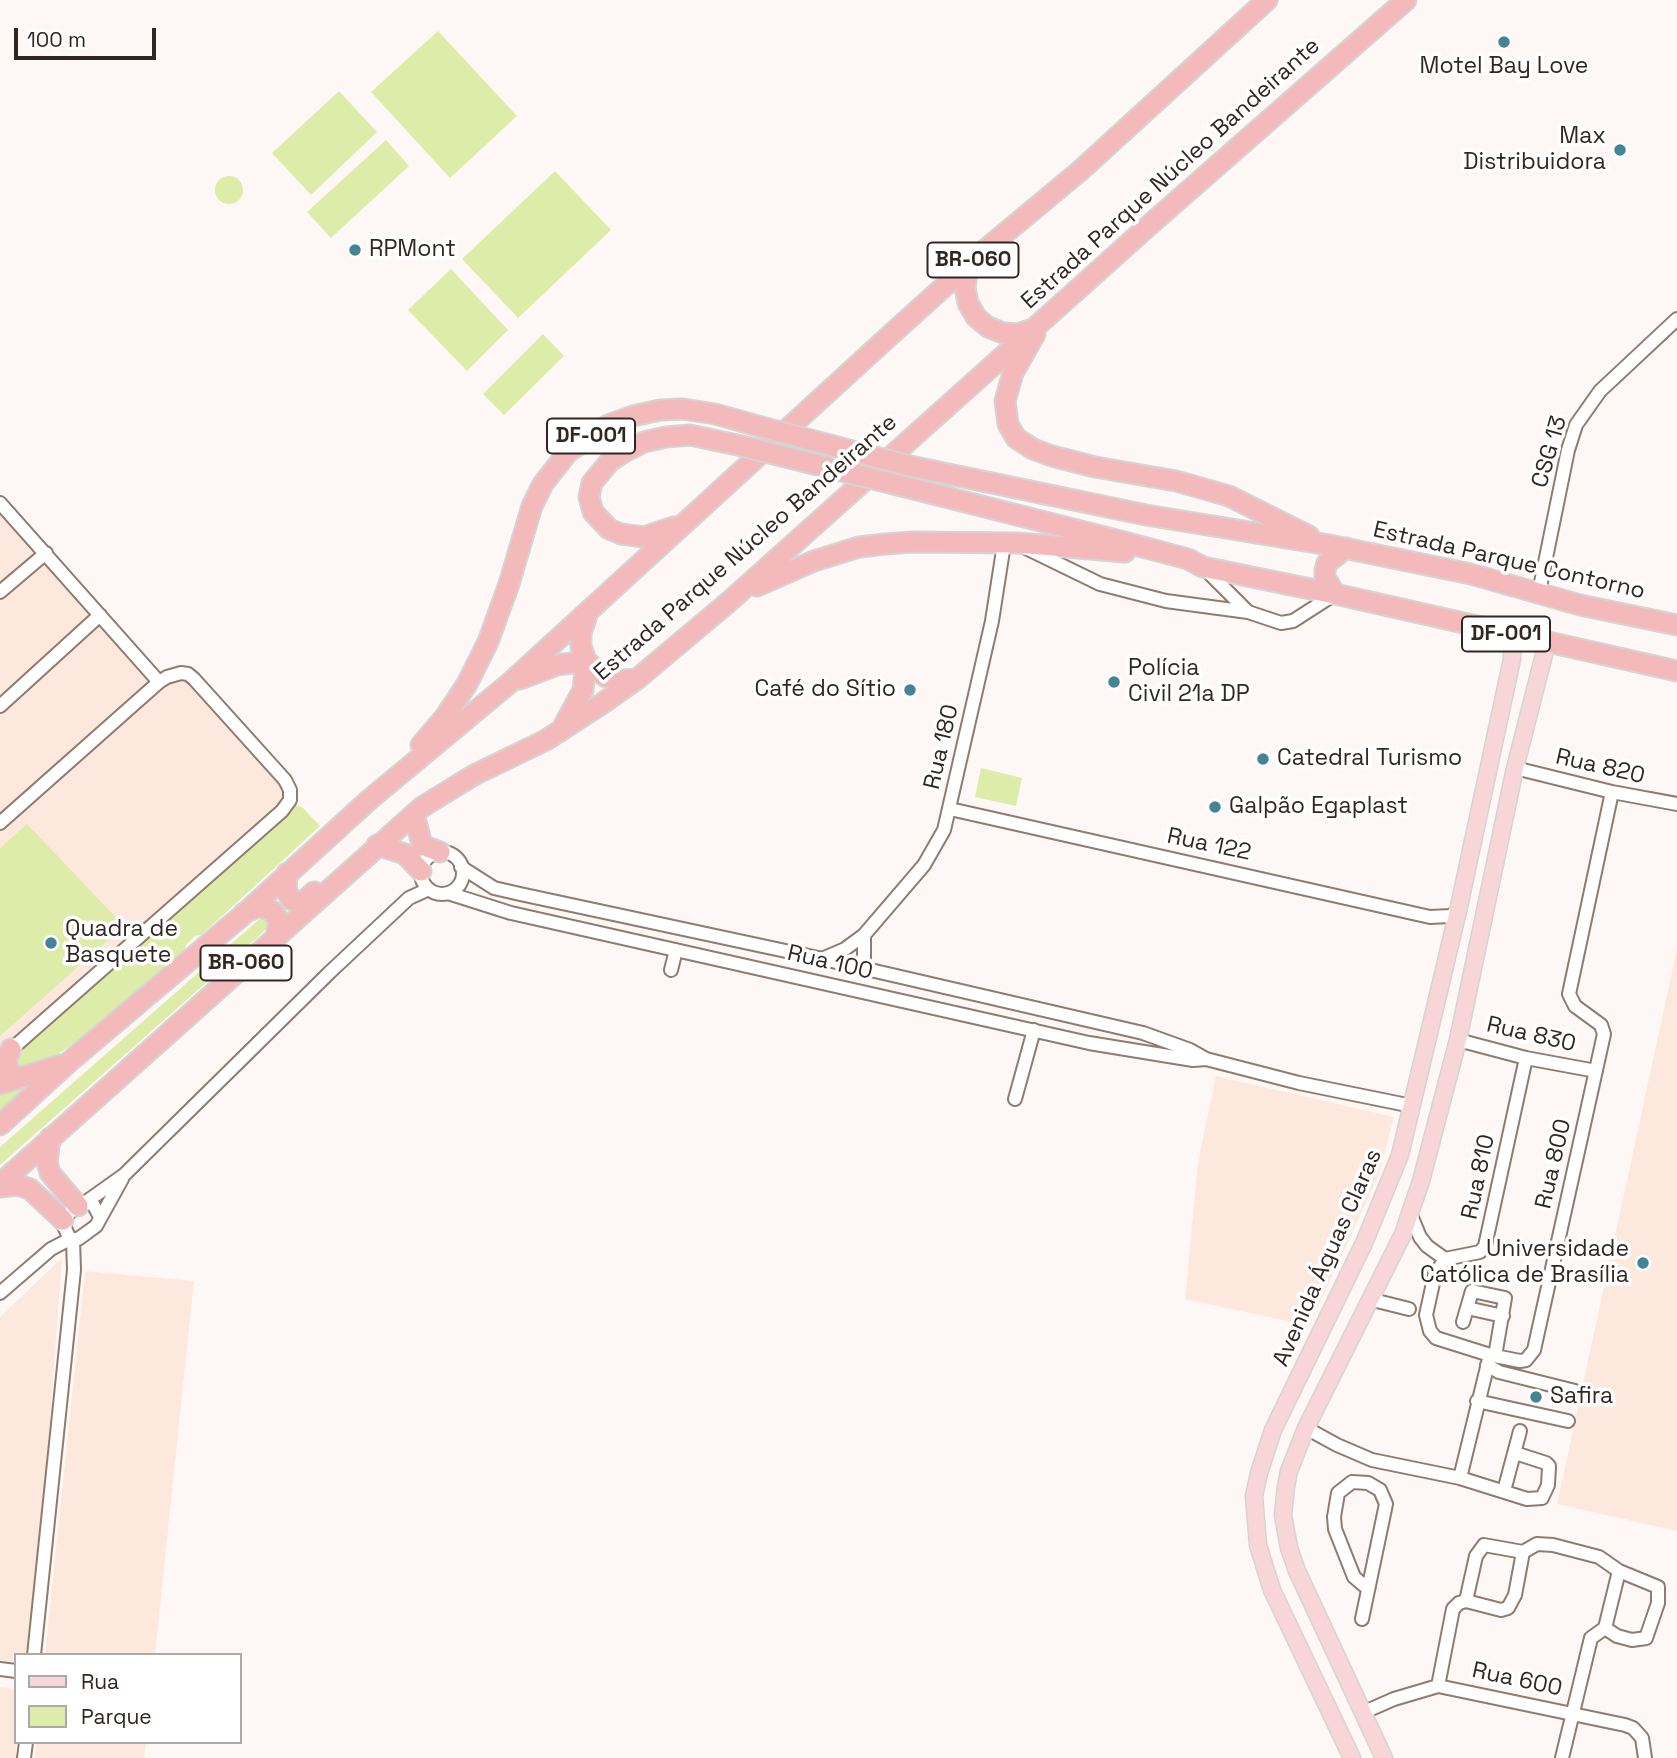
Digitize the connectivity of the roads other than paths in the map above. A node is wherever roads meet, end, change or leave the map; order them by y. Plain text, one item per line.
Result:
1 (1266, 0) edge
2 (1406, 0) edge
3 (980, 254) junction
4 (1677, 319) edge
5 (1037, 326) junction
6 (0, 503) edge
7 (681, 524) junction
8 (1011, 543) junction
9 (1337, 547) junction
10 (46, 553) junction
11 (1196, 563) junction
12 (0, 592) edge
13 (1539, 592) junction
14 (1335, 594) junction
15 (731, 600) junction
16 (589, 611) junction
17 (1248, 612) junction
18 (100, 615) junction
19 (1677, 625) edge
20 (1513, 636) junction
21 (1547, 643) junction
22 (586, 661) junction
23 (1672, 672) edge
24 (637, 679) junction
25 (512, 681) junction
26 (159, 682) junction
27 (0, 706) edge
28 (1499, 713) junction
29 (1527, 720) junction
30 (560, 731) junction
31 (1515, 768) junction
32 (1612, 792) junction
33 (369, 800) junction
34 (1677, 804) edge
35 (950, 809) junction
36 (418, 811) junction
37 (0, 823) edge
38 (377, 845) junction
39 (440, 852) junction
40 (461, 867) junction
41 (287, 873) junction
42 (424, 879) junction
43 (448, 893) junction
44 (1458, 911) junction
45 (244, 914) junction
46 (864, 935) junction
47 (276, 936) junction
48 (676, 950) junction
49 (791, 953) junction
50 (822, 959) junction
51 (864, 968) junction
52 (671, 970) dead end
53 (785, 974) junction
54 (1005, 1000) junction
55 (999, 1022) junction
56 (1034, 1030) junction
57 (1458, 1040) junction
58 (6, 1054) edge
59 (1526, 1058) junction
60 (1206, 1059) junction
61 (69, 1062) junction
62 (1596, 1071) junction
63 (8, 1081) edge
64 (1014, 1099) dead end
65 (1412, 1106) junction
66 (0, 1125) edge
67 (50, 1138) junction
68 (124, 1175) junction
69 (0, 1186) edge
70 (1385, 1197) junction
71 (82, 1204) junction
72 (1410, 1213) junction
73 (100, 1217) junction
74 (63, 1224) junction
75 (92, 1229) junction
76 (72, 1240) junction
77 (1364, 1243) junction
78 (51, 1249) junction
79 (1390, 1258) junction
80 (1444, 1259) junction
81 (74, 1270) junction
82 (0, 1293) edge
83 (1369, 1299) junction
84 (1466, 1308) junction
85 (1409, 1309) dead end
86 (1503, 1316) junction
87 (1462, 1322) dead end
88 (1490, 1358) junction
89 (1575, 1391) dead end
90 (1477, 1401) junction
91 (1568, 1421) dead end
92 (1306, 1428) junction
93 (1520, 1431) dead end
94 (1514, 1453) junction
95 (1372, 1460) junction
96 (1460, 1478) junction
97 (1368, 1483) junction
98 (1504, 1492) junction
99 (1256, 1513) junction
100 (1283, 1515) junction
101 (1523, 1552) junction
102 (1619, 1571) junction
103 (1367, 1588) junction
104 (1466, 1601) junction
105 (1312, 1604) junction
106 (1283, 1616) junction
107 (1362, 1619) dead end
108 (1605, 1628) junction
109 (34, 1653) edge
110 (1438, 1686) junction
111 (1362, 1713) junction
112 (1572, 1713) junction
113 (1352, 1758) edge
114 (1384, 1758) edge
115 (1562, 1758) edge
116 (1645, 1758) edge

1 - 3 highway, BR-060
2 - 5 highway, Estrada Parque Núcleo Bandeirante / BR-060
3 - 5 highway
3 - 7 highway, BR-060
4 - 13 street, CSG 13
5 - 9 highway
5 - 15 highway, Estrada Parque Núcleo Bandeirante / BR-060
6 - 10 street
7 - 11 highway, DF-001, bridge
7 - 16 highway, BR-060
8 - 11 highway
8 - 15 highway
8 - 17 street
8 - 35 street, Rua 180
9 - 13 highway, Estrada Parque Contorno / DF-001
9 - 14 highway
9 - 33 highway, DF-001, bridge
10 - 12 street
10 - 18 street
11 - 14 highway, DF-001
11 - 17 street
13 - 19 highway, Estrada Parque Contorno / DF-001
14 - 17 street
14 - 20 highway, DF-001
15 - 24 highway, Estrada Parque Núcleo Bandeirante / BR-060
16 - 22 highway
16 - 25 highway, BR-060
18 - 26 street
18 - 27 street
20 - 21 highway, DF-001
20 - 28 main road, Avenida Águas Claras
21 - 23 highway, DF-001
21 - 29 main road
22 - 24 highway
22 - 25 highway
22 - 30 highway
24 - 30 highway, Estrada Parque Núcleo Bandeirante / BR-060
25 - 33 highway, BR-060
26 - 37 street
26 - 58 street
28 - 29 main road
28 - 44 main road, Avenida Águas Claras
29 - 31 main road
30 - 36 highway, Estrada Parque Núcleo Bandeirante / BR-060
31 - 32 street, Rua 820
31 - 57 main road
32 - 34 street, Rua 820
32 - 62 street, Rua 800
33 - 41 highway, BR-060
35 - 44 street, Rua 122
35 - 46 street, Rua 180
36 - 38 highway, Estrada Parque Núcleo Bandeirante / BR-060
36 - 39 highway
36 - 41 highway
38 - 42 highway
38 - 47 highway, Estrada Parque Núcleo Bandeirante / BR-060
39 - 40 street
39 - 42 street
40 - 43 street
40 - 49 street, Rua 100
41 - 45 highway, BR-060
42 - 43 street
42 - 68 street
43 - 48 street, Rua 100
44 - 65 main road, Avenida Águas Claras
45 - 47 highway
45 - 61 highway, BR-060
46 - 50 street, Rua 180
46 - 51 street
47 - 67 highway, Estrada Parque Núcleo Bandeirante / BR-060
48 - 52 street
48 - 53 street, Rua 100
49 - 50 street, Rua 100
49 - 53 street
50 - 51 street, Rua 100
51 - 54 street, Rua 100
53 - 55 street, Rua 100
54 - 55 street
54 - 60 street, Rua 100
55 - 56 street, Rua 100
56 - 60 street, Rua 100
56 - 64 street
57 - 59 street, Rua 830
57 - 72 main road
58 - 63 highway
59 - 62 street, Rua 830
59 - 80 street, Rua 810
60 - 65 street, Rua 100
61 - 63 highway
61 - 66 highway, BR-060
62 - 88 street, Rua 800
65 - 70 main road, Avenida Águas Claras
67 - 69 highway, Estrada Parque Núcleo Bandeirante / BR-060
67 - 71 highway
68 - 71 street
68 - 73 street
69 - 74 highway
70 - 72 main road
70 - 77 main road, Avenida Águas Claras
71 - 73 street
71 - 74 street
72 - 79 main road
72 - 80 street
73 - 75 street
74 - 76 street
74 - 78 street
75 - 76 street
75 - 81 street
76 - 78 street
76 - 81 street
77 - 79 main road
77 - 99 main road, Avenida Águas Claras
78 - 82 street
79 - 83 main road
80 - 88 street
81 - 109 street
83 - 85 street
83 - 92 main road
84 - 86 street
84 - 86 street
84 - 87 street
86 - 88 street
88 - 89 street
88 - 90 street
90 - 91 street
90 - 96 street
92 - 95 street
92 - 100 main road
93 - 94 street
94 - 98 street
94 - 98 street
95 - 96 street
95 - 97 street
96 - 98 street
97 - 103 street
97 - 103 street
99 - 100 main road
99 - 106 main road, Avenida Águas Claras
100 - 105 main road
101 - 102 street
101 - 104 street
101 - 104 street
102 - 108 street
102 - 108 street
103 - 107 street
104 - 110 street
105 - 106 main road
105 - 111 main road
106 - 113 main road, Avenida Águas Claras
108 - 112 street
110 - 111 street, Rua 600
110 - 112 street, Rua 600
111 - 114 main road
112 - 115 street
112 - 116 street, Rua 600

